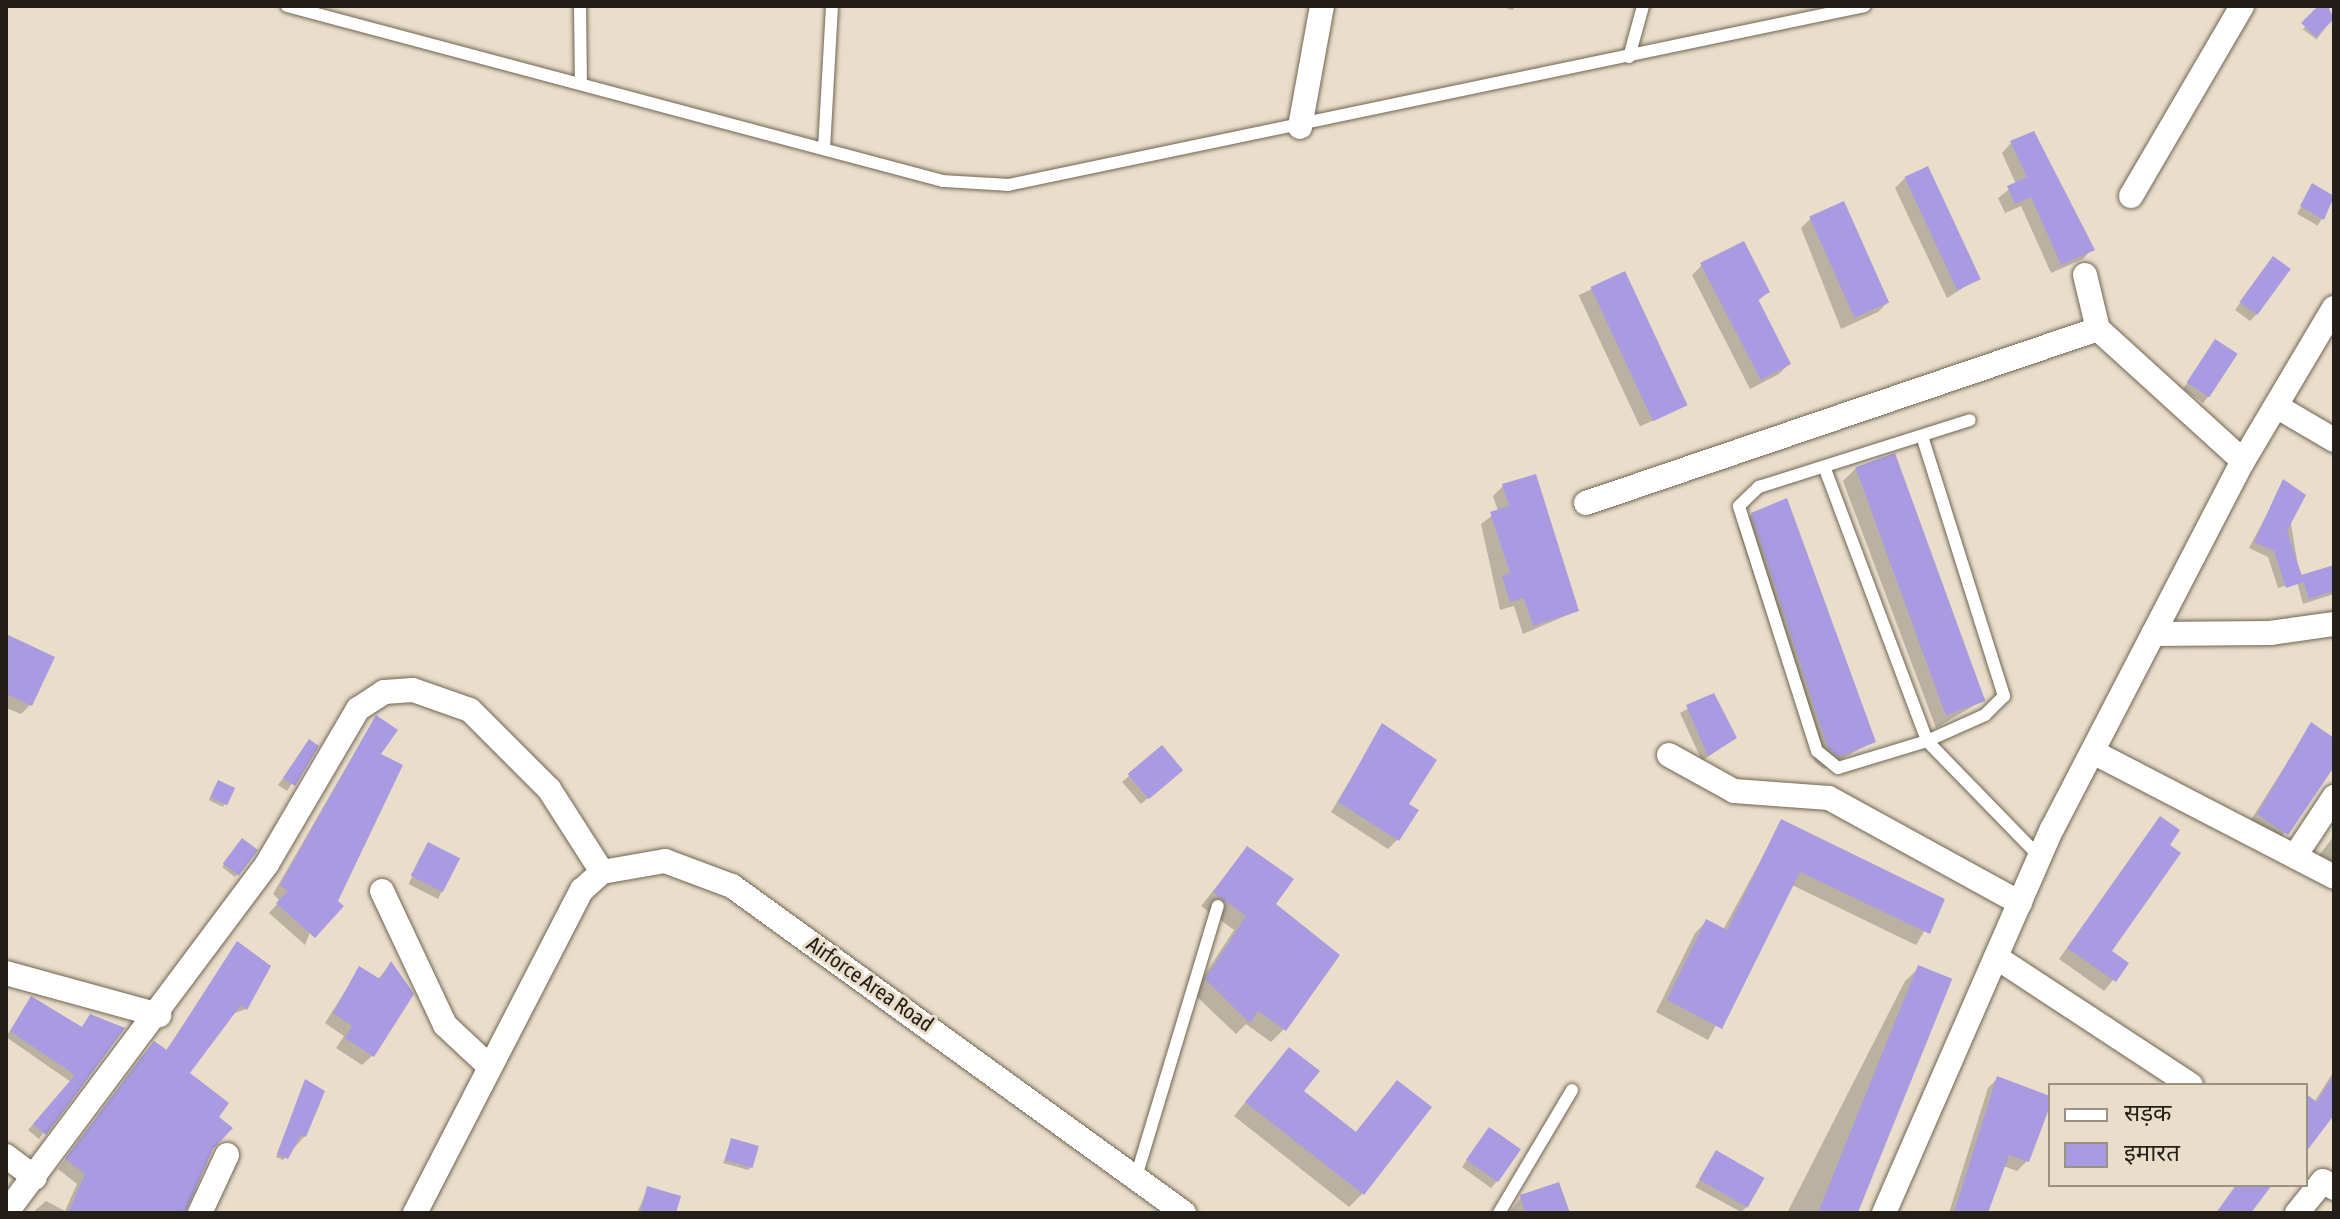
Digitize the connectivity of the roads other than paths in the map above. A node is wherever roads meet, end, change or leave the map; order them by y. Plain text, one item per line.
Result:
1 (287, 6) edge
2 (580, 6) edge
3 (832, 6) edge
4 (1322, 6) edge
5 (1643, 6) edge
6 (1865, 6) edge
7 (2242, 6) edge
8 (1629, 57) junction
9 (581, 84) junction
10 (1300, 127) junction
11 (824, 149) junction
12 (2131, 196) dead end
13 (2085, 275) dead end
14 (2334, 308) edge
15 (2098, 329) junction
16 (2276, 406) junction
17 (1970, 420) dead end
18 (1922, 436) junction
19 (2334, 440) edge
20 (2243, 461) junction
21 (1825, 469) junction
22 (1586, 503) dead end
23 (2334, 624) edge
24 (2153, 634) junction
25 (1927, 741) junction
26 (2093, 752) junction
27 (1669, 755) dead end
28 (2334, 797) edge
29 (2295, 856) junction
30 (2040, 857) junction
31 (602, 872) junction
32 (2334, 877) edge
33 (382, 891) dead end
34 (2020, 903) junction
35 (1218, 906) dead end
36 (1996, 957) junction
37 (6, 973) edge
38 (159, 1015) junction
39 (489, 1066) junction
40 (2188, 1083) edge
41 (1572, 1090) dead end
42 (227, 1155) dead end
43 (6, 1156) edge
44 (1136, 1177) junction
45 (35, 1178) junction
46 (2321, 1179) edge
47 (6, 1213) edge
48 (200, 1213) edge
49 (415, 1213) edge
50 (1184, 1213) edge
51 (1499, 1213) edge
52 (1884, 1213) edge
53 (2297, 1213) edge

1 - 9 lane
2 - 9 lane
3 - 11 lane
4 - 10 street
5 - 8 lane
6 - 8 lane
7 - 12 street
8 - 10 lane
9 - 11 lane
10 - 11 lane
13 - 15 street
14 - 16 street
15 - 20 street
15 - 22 street
16 - 19 street
16 - 20 street
17 - 18 lane
18 - 21 lane
18 - 25 lane
20 - 24 street
21 - 25 lane
21 - 25 lane
23 - 24 street
24 - 26 street
25 - 30 lane
26 - 29 street
26 - 30 street
27 - 34 street
28 - 29 street
29 - 32 street
30 - 34 street
31 - 38 street
31 - 39 street
31 - 44 street, Airforce Area Road
33 - 39 street
34 - 36 street
35 - 44 lane
36 - 40 street
36 - 52 street
37 - 38 street
38 - 45 street
39 - 49 street
41 - 51 lane
42 - 48 street
43 - 45 street
44 - 50 street, Airforce Area Road
45 - 47 street
46 - 53 street

